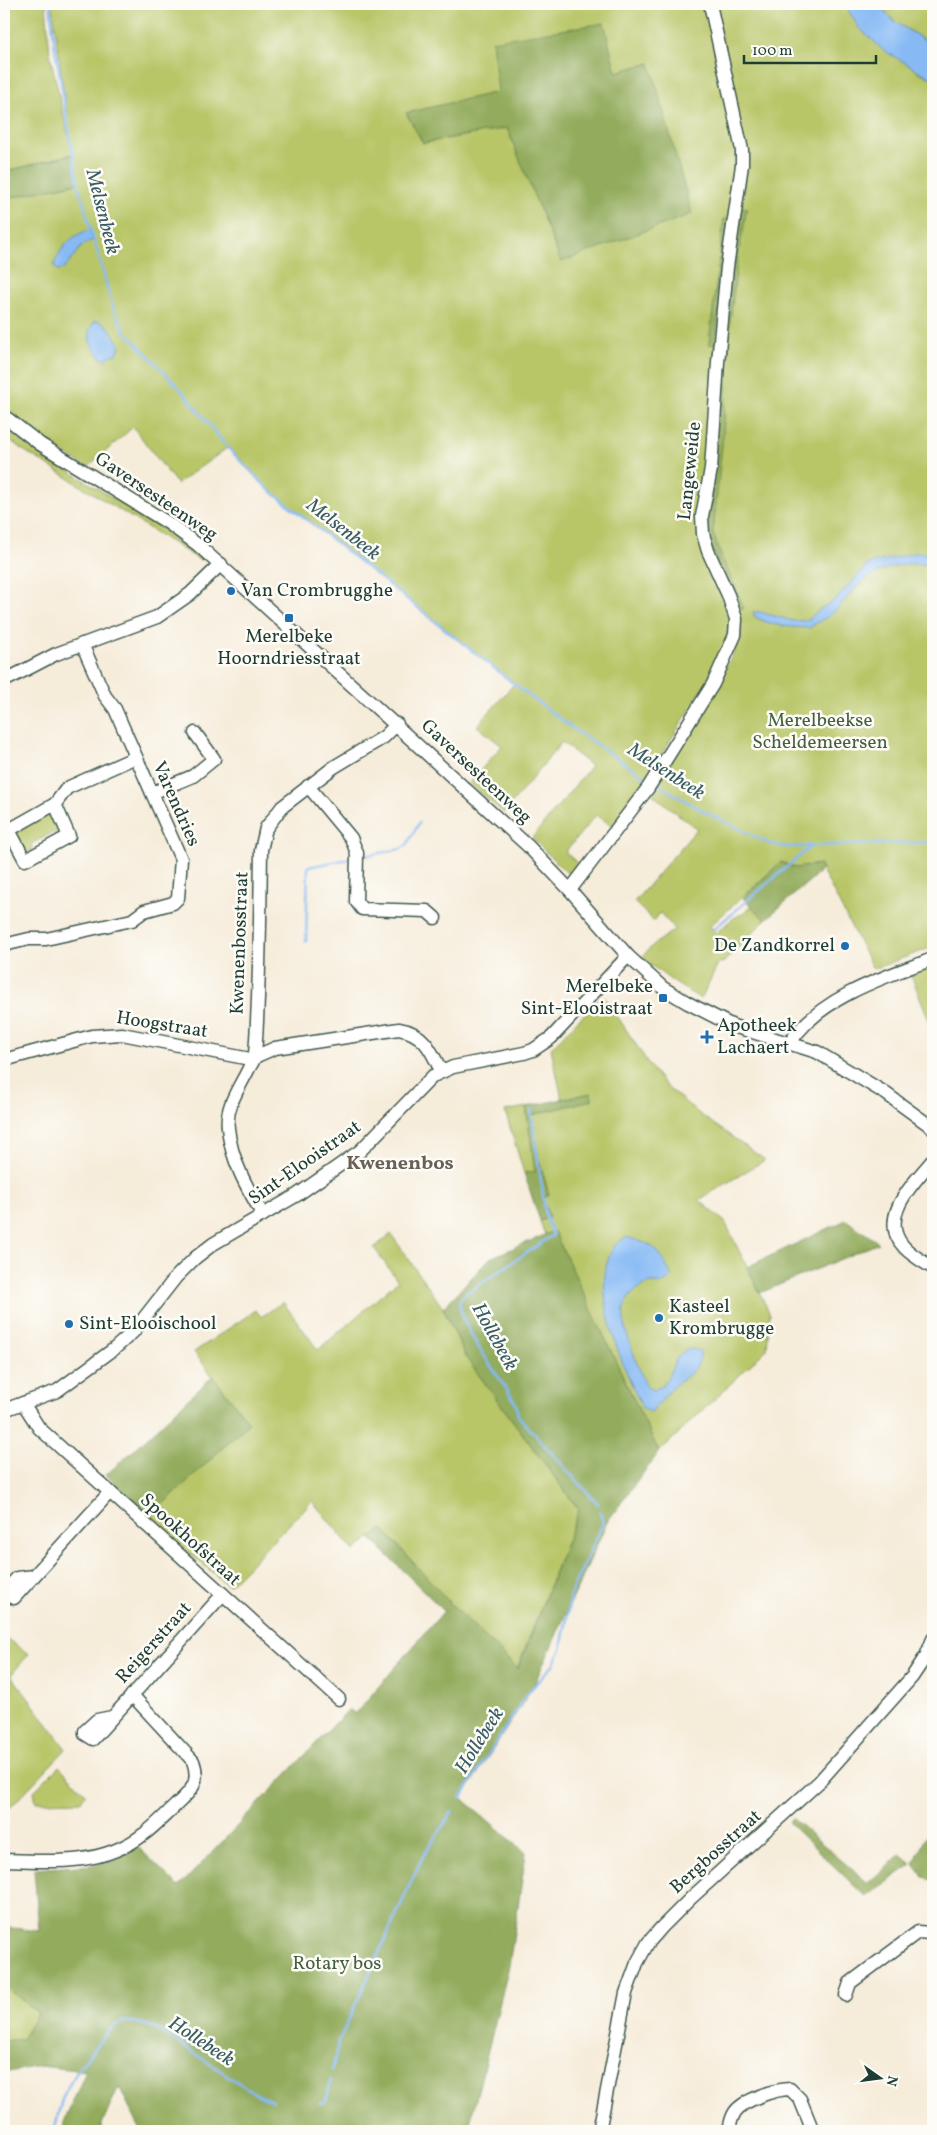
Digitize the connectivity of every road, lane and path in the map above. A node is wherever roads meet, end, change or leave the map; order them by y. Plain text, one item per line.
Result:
1 (710, 4) edge
2 (4, 416) edge
3 (220, 564) junction
4 (82, 644) junction
5 (4, 681) edge
6 (397, 724) junction
7 (195, 733) dead end
8 (136, 757) junction
9 (308, 786) junction
10 (152, 793) junction
11 (55, 804) junction
12 (570, 890) junction
13 (435, 918) dead end
14 (4, 945) edge
15 (628, 956) junction
16 (933, 960) edge
17 (790, 1043) junction
18 (255, 1057) junction
19 (4, 1060) edge
20 (441, 1071) junction
21 (933, 1128) edge
22 (933, 1160) edge
23 (263, 1215) junction
24 (933, 1268) edge
25 (23, 1404) junction
26 (4, 1410) edge
27 (110, 1492) junction
28 (34, 1576) dead end
29 (223, 1594) junction
30 (933, 1639) edge
31 (132, 1695) junction
32 (338, 1699) dead end
33 (112, 1717) dead end
34 (4, 1860) edge
35 (933, 1936) edge
36 (846, 1995) dead end
37 (599, 2131) edge
38 (729, 2131) edge
39 (813, 2131) edge

1 - 12 street, Langeweide
2 - 3 street, Gaversesteenweg
3 - 4 street
3 - 6 street, Gaversesteenweg
4 - 5 street
4 - 8 street, Varendries
6 - 9 street, Kwenenbosstraat
6 - 12 street, Gaversesteenweg
7 - 10 street
8 - 10 street, Varendries
8 - 11 street
9 - 13 street
9 - 18 street, Kwenenbosstraat
10 - 14 street, Varendries
11 - 11 street
12 - 15 street, Gaversesteenweg
15 - 17 street, Gaversesteenweg
15 - 20 street, Sint-Elooistraat
16 - 17 street
17 - 21 street, Gaversesteenweg
18 - 19 street, Hoogstraat
18 - 20 street, Hoogstraat
18 - 23 street, Kwenenbosstraat
20 - 23 street, Sint-Elooistraat
22 - 24 street
23 - 25 street, Sint-Elooistraat
25 - 26 street, Sint-Elooistraat
25 - 27 street, Spookhofstraat
27 - 28 street
27 - 29 street, Spookhofstraat
29 - 31 street, Reigerstraat
29 - 32 street, Spookhofstraat
30 - 37 street, Bergbosstraat
31 - 33 street, Reigerstraat
31 - 34 street
35 - 36 street
38 - 39 street

